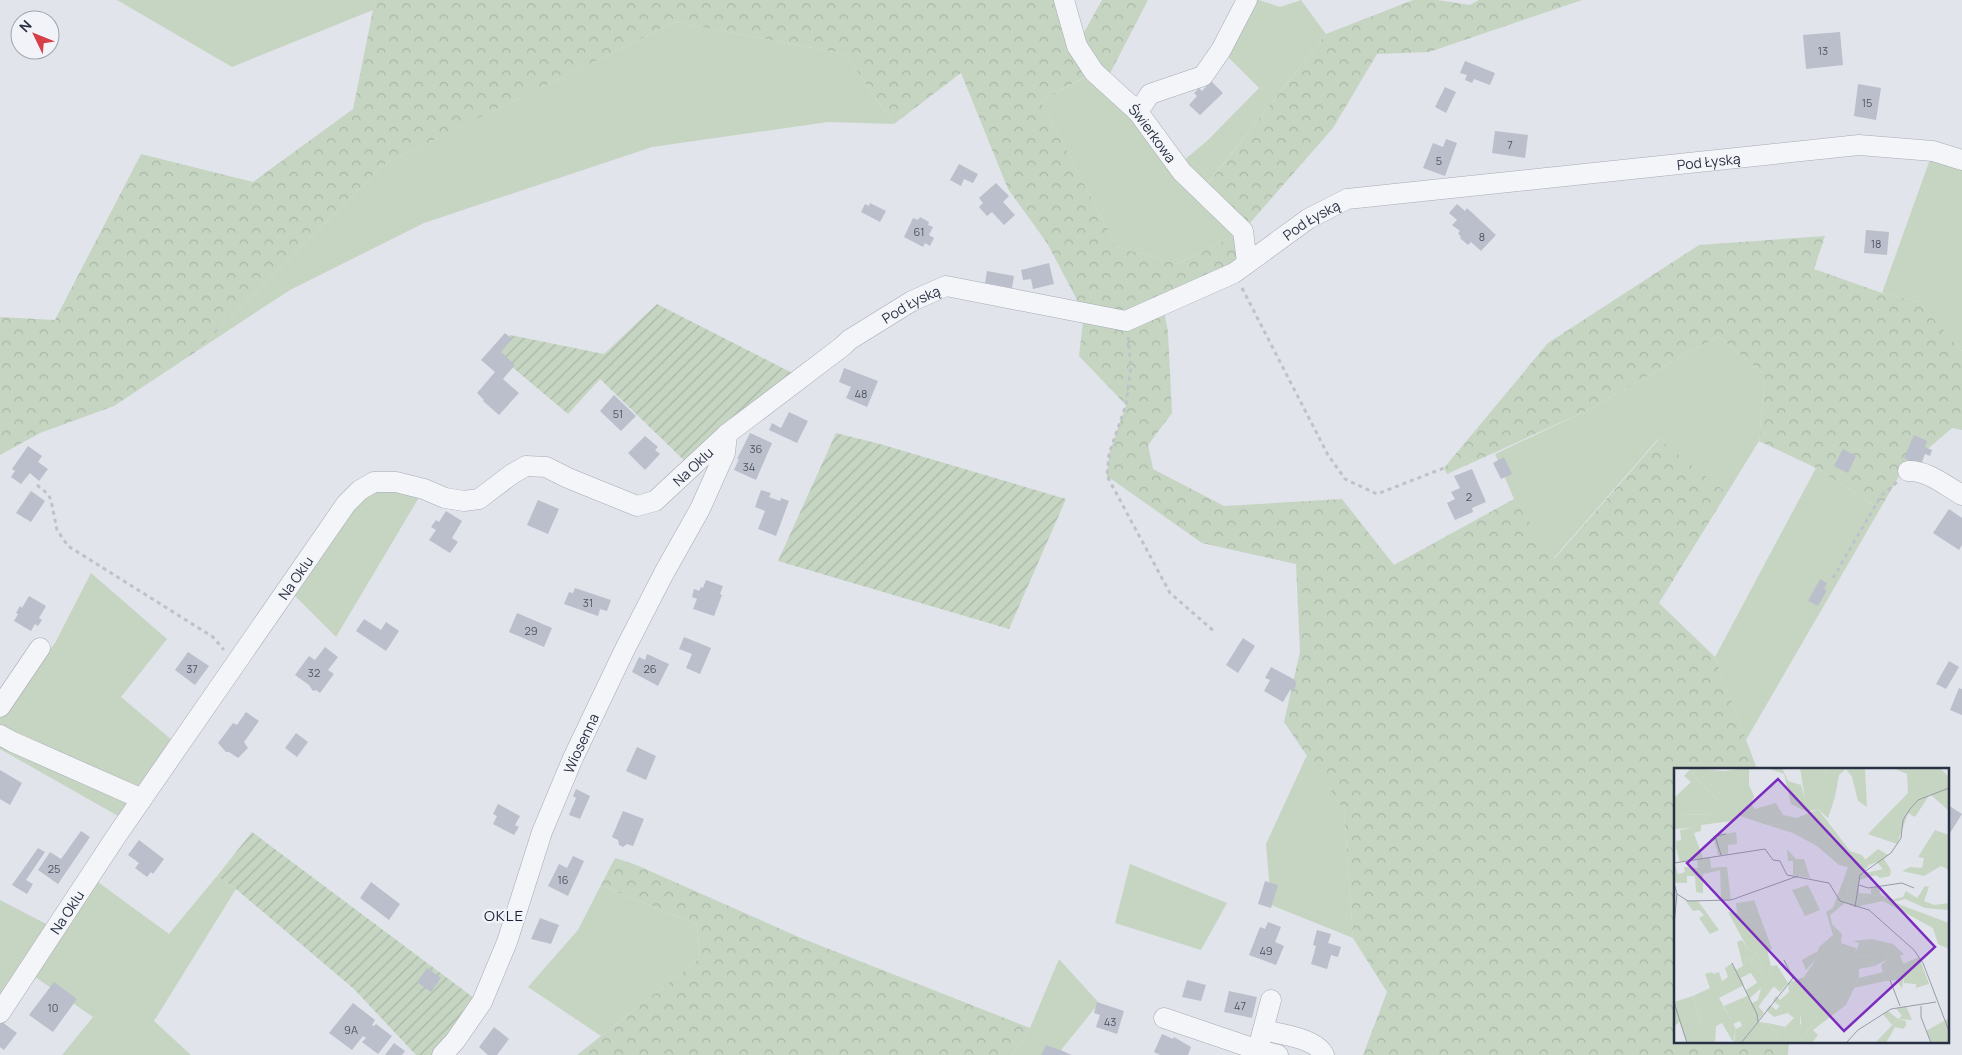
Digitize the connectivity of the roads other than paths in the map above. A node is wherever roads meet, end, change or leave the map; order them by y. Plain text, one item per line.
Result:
1 (1064, 0) edge
2 (1247, 0) edge
3 (1138, 112) junction
4 (1962, 160) edge
5 (1241, 267) junction
6 (727, 434) junction
7 (1908, 471) road end
8 (1962, 495) edge
9 (40, 648) dead end
10 (0, 707) edge
11 (0, 734) edge
12 (142, 799) junction
13 (1271, 1000) dead end
14 (0, 1013) edge
15 (1164, 1018) dead end
16 (1263, 1030) junction
17 (1258, 1050) junction
18 (442, 1055) edge
19 (1278, 1055) edge
20 (1324, 1055) edge

1 - 3 street, Świerkowa
2 - 3 street
3 - 5 street, Świerkowa
4 - 5 street, Pod Łyską
5 - 6 street, Pod Łyską
6 - 12 street, Na Oklu
6 - 18 street, Wiosenna
7 - 8 street
9 - 10 street
11 - 12 street
12 - 14 street, Na Oklu
13 - 16 street
15 - 17 street
16 - 17 street
16 - 20 street
17 - 19 street

